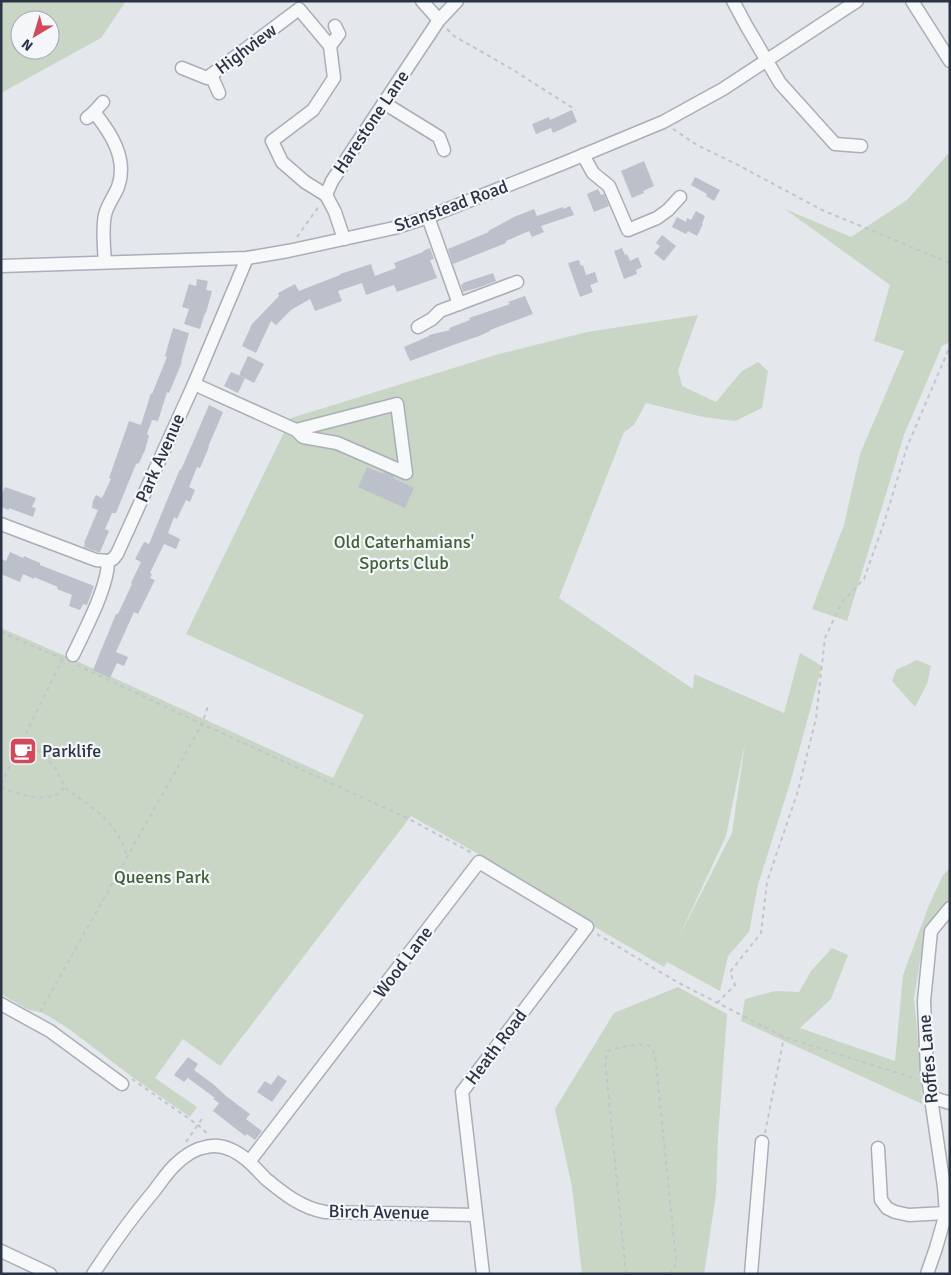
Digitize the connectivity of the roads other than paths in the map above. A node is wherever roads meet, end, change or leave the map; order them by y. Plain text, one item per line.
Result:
1 (422, 1) edge
2 (457, 1) edge
3 (733, 1) edge
4 (857, 1) edge
5 (912, 1) edge
6 (303, 5) edge
7 (439, 20) junction
8 (335, 26) dead end
9 (330, 46) junction
10 (767, 60) junction
11 (950, 61) edge
12 (182, 68) dead end
13 (211, 74) junction
14 (219, 93) dead end
15 (103, 102) dead end
16 (384, 103) junction
17 (860, 146) dead end
18 (444, 150) dead end
19 (583, 155) junction
20 (326, 195) junction
21 (680, 197) dead end
22 (428, 217) junction
23 (344, 239) junction
24 (247, 258) junction
25 (105, 262) junction
26 (1, 266) edge
27 (517, 282) dead end
28 (459, 304) junction
29 (418, 327) dead end
30 (194, 384) junction
31 (296, 430) junction
32 (1, 524) edge
33 (108, 561) junction
34 (69, 658) road end
35 (950, 908) edge
36 (587, 927) joint
37 (1, 1004) edge
38 (126, 1081) road end
39 (930, 1097) junction
40 (950, 1102) edge
41 (762, 1142) road end
42 (878, 1148) dead end
43 (250, 1162) junction
44 (946, 1212) junction
45 (476, 1214) junction
46 (1, 1251) edge
47 (50, 1274) edge
48 (92, 1274) edge
49 (483, 1274) edge
50 (751, 1274) edge
51 (926, 1274) edge

1 - 7 street
2 - 7 street, Harestone Lane
3 - 10 street
4 - 10 street, Stanstead Road
5 - 11 street
6 - 9 street, Highview
6 - 13 street, Highview
7 - 16 street, Harestone Lane
8 - 9 street
9 - 20 street
10 - 17 street
10 - 19 street, Stanstead Road
12 - 13 street, Highview
13 - 14 street
15 - 25 street
16 - 18 street
16 - 20 street, Harestone Lane
19 - 21 street
19 - 22 street, Stanstead Road
20 - 23 street
22 - 23 street, Stanstead Road
22 - 28 street
23 - 24 street, Stanstead Road
24 - 25 street, Stanstead Road
24 - 30 street, Park Avenue
25 - 26 street, Stanstead Road
27 - 28 street
28 - 29 street
30 - 31 street
30 - 33 street, Park Avenue
31 - 31 street
32 - 33 street
33 - 34 street, Park Avenue
35 - 39 street, Roffes Lane
36 - 43 street, Wood Lane
36 - 45 street, Heath Road
37 - 38 street
39 - 40 street
39 - 44 street, Roffes Lane
41 - 50 street
42 - 44 street
43 - 45 street, Birch Avenue
43 - 48 street, Birch Avenue
44 - 51 street, Roffes Lane
45 - 49 street, Heath Road
46 - 47 street

